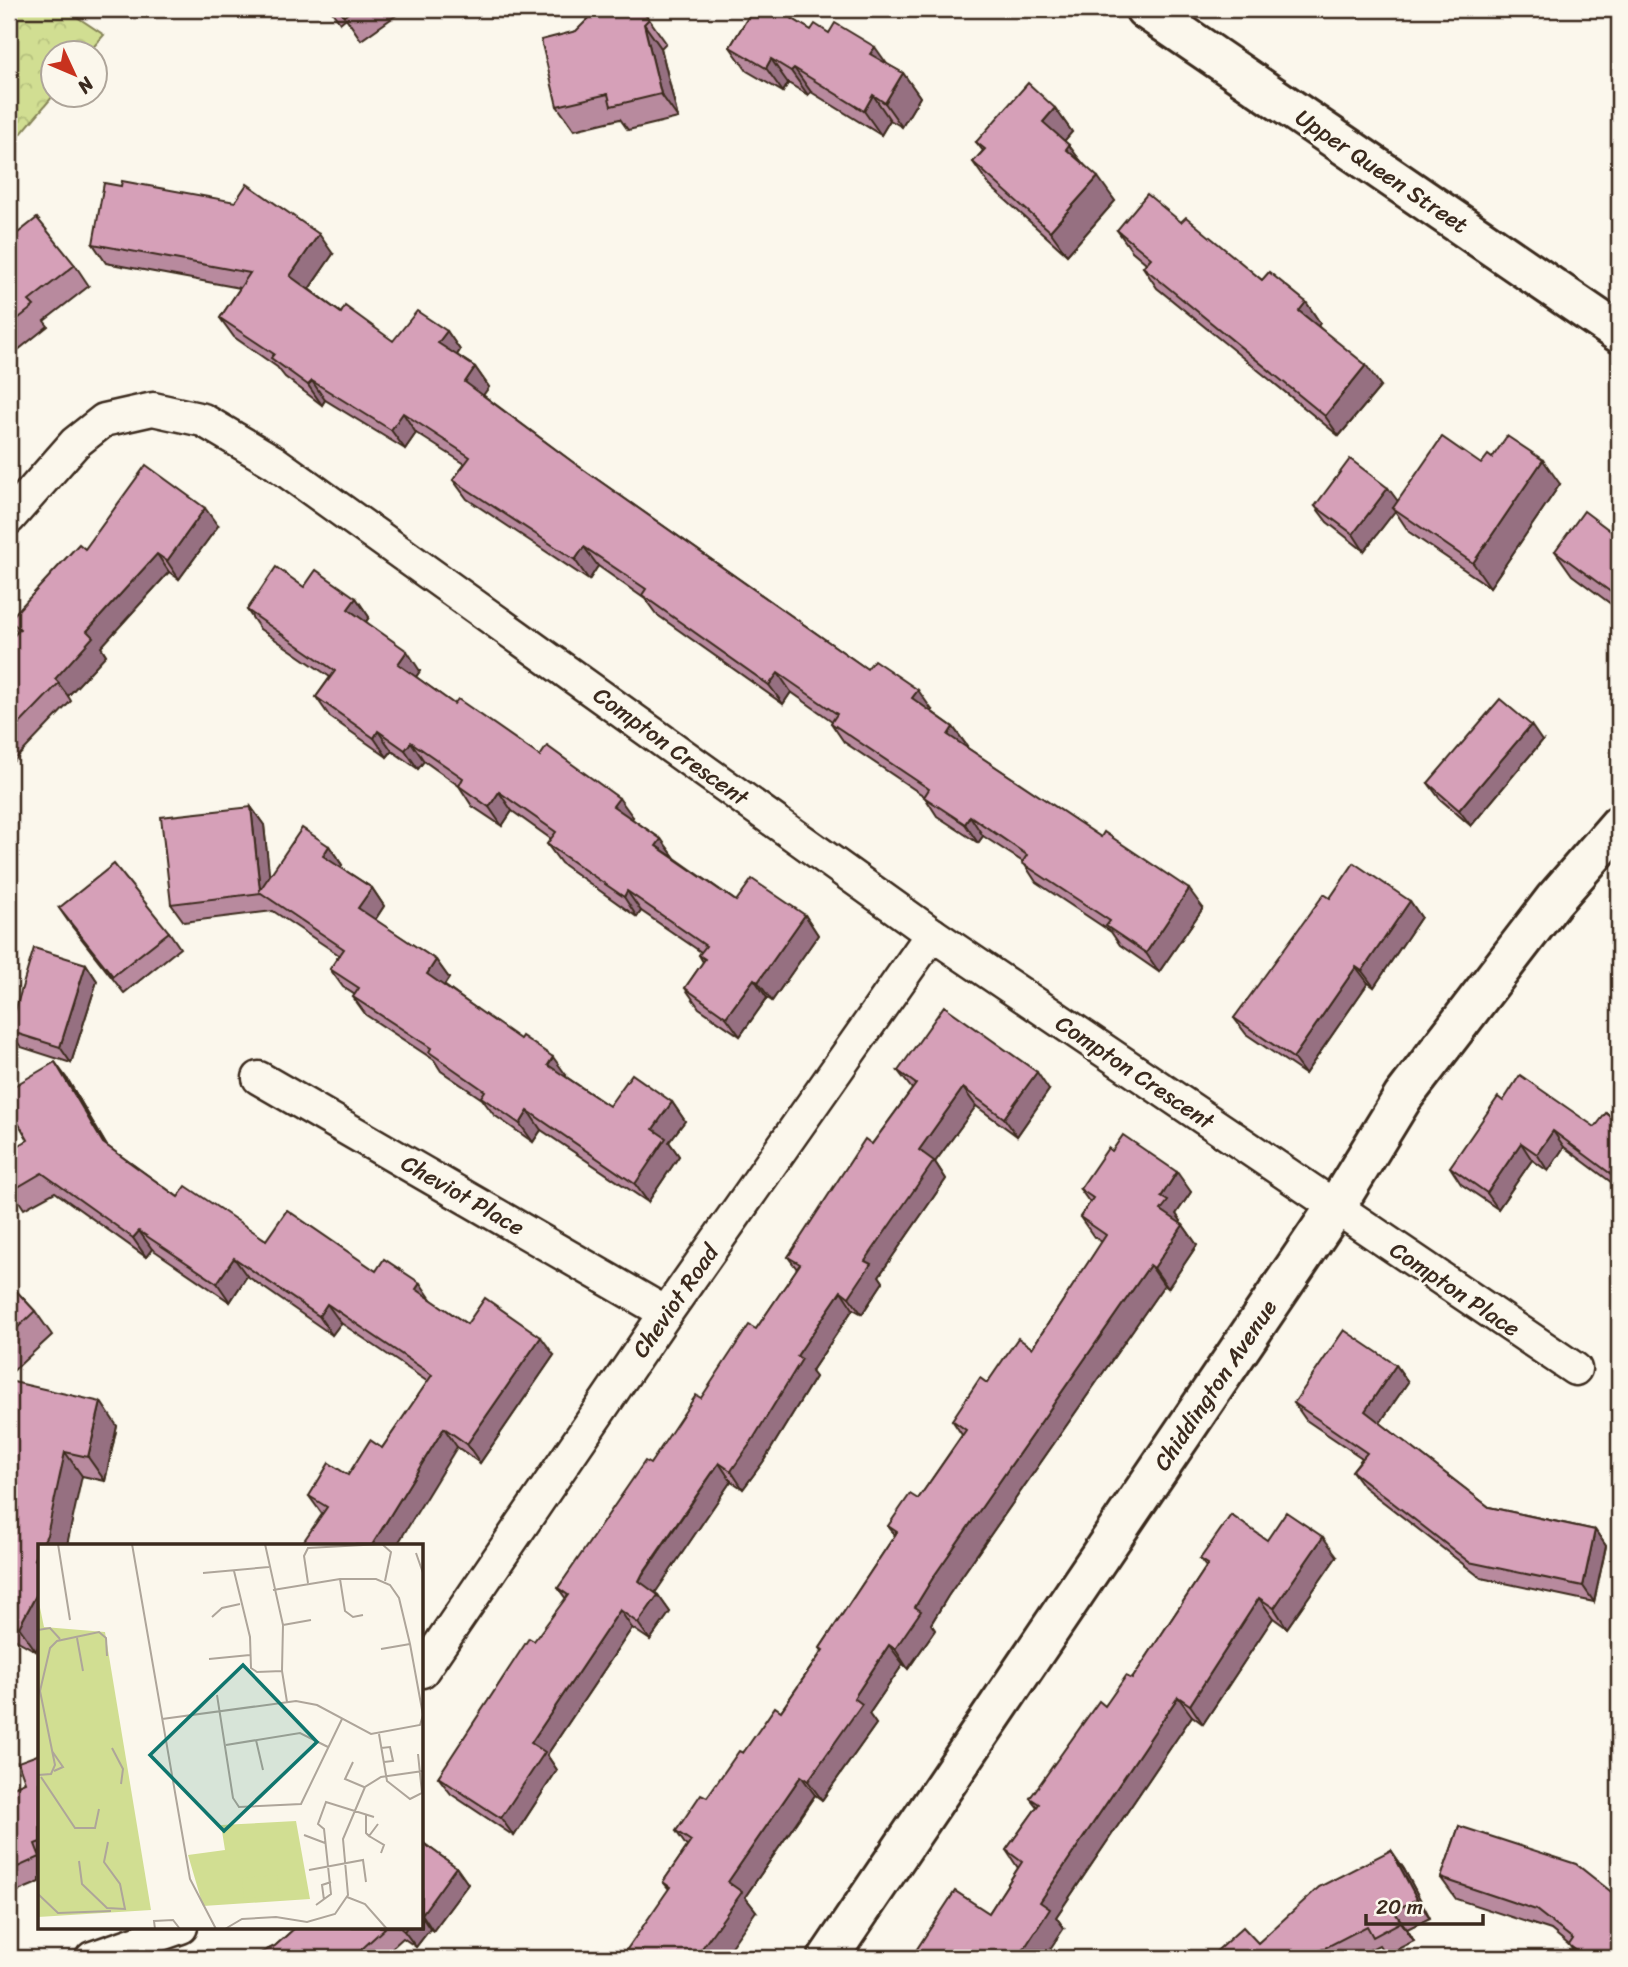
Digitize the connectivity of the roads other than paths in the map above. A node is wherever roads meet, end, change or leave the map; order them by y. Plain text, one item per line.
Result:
1 (1145, 9) edge
2 (1619, 333) edge
3 (9, 518) edge
4 (1619, 825) edge
5 (932, 934) junction
6 (259, 1078) dead end
7 (1335, 1208) junction
8 (666, 1313) junction
9 (1575, 1369) dead end
10 (424, 1668) edge
11 (178, 1928) edge
12 (92, 1958) edge
13 (828, 1958) edge

1 - 2 street, Upper Queen Street
3 - 5 street, Compton Crescent
4 - 7 street, Chiddington Avenue
5 - 7 street, Compton Crescent
5 - 8 street, Cheviot Road
6 - 8 street, Cheviot Place
7 - 9 street, Compton Place
7 - 13 street, Chiddington Avenue
8 - 10 street, Cheviot Road
11 - 12 street

